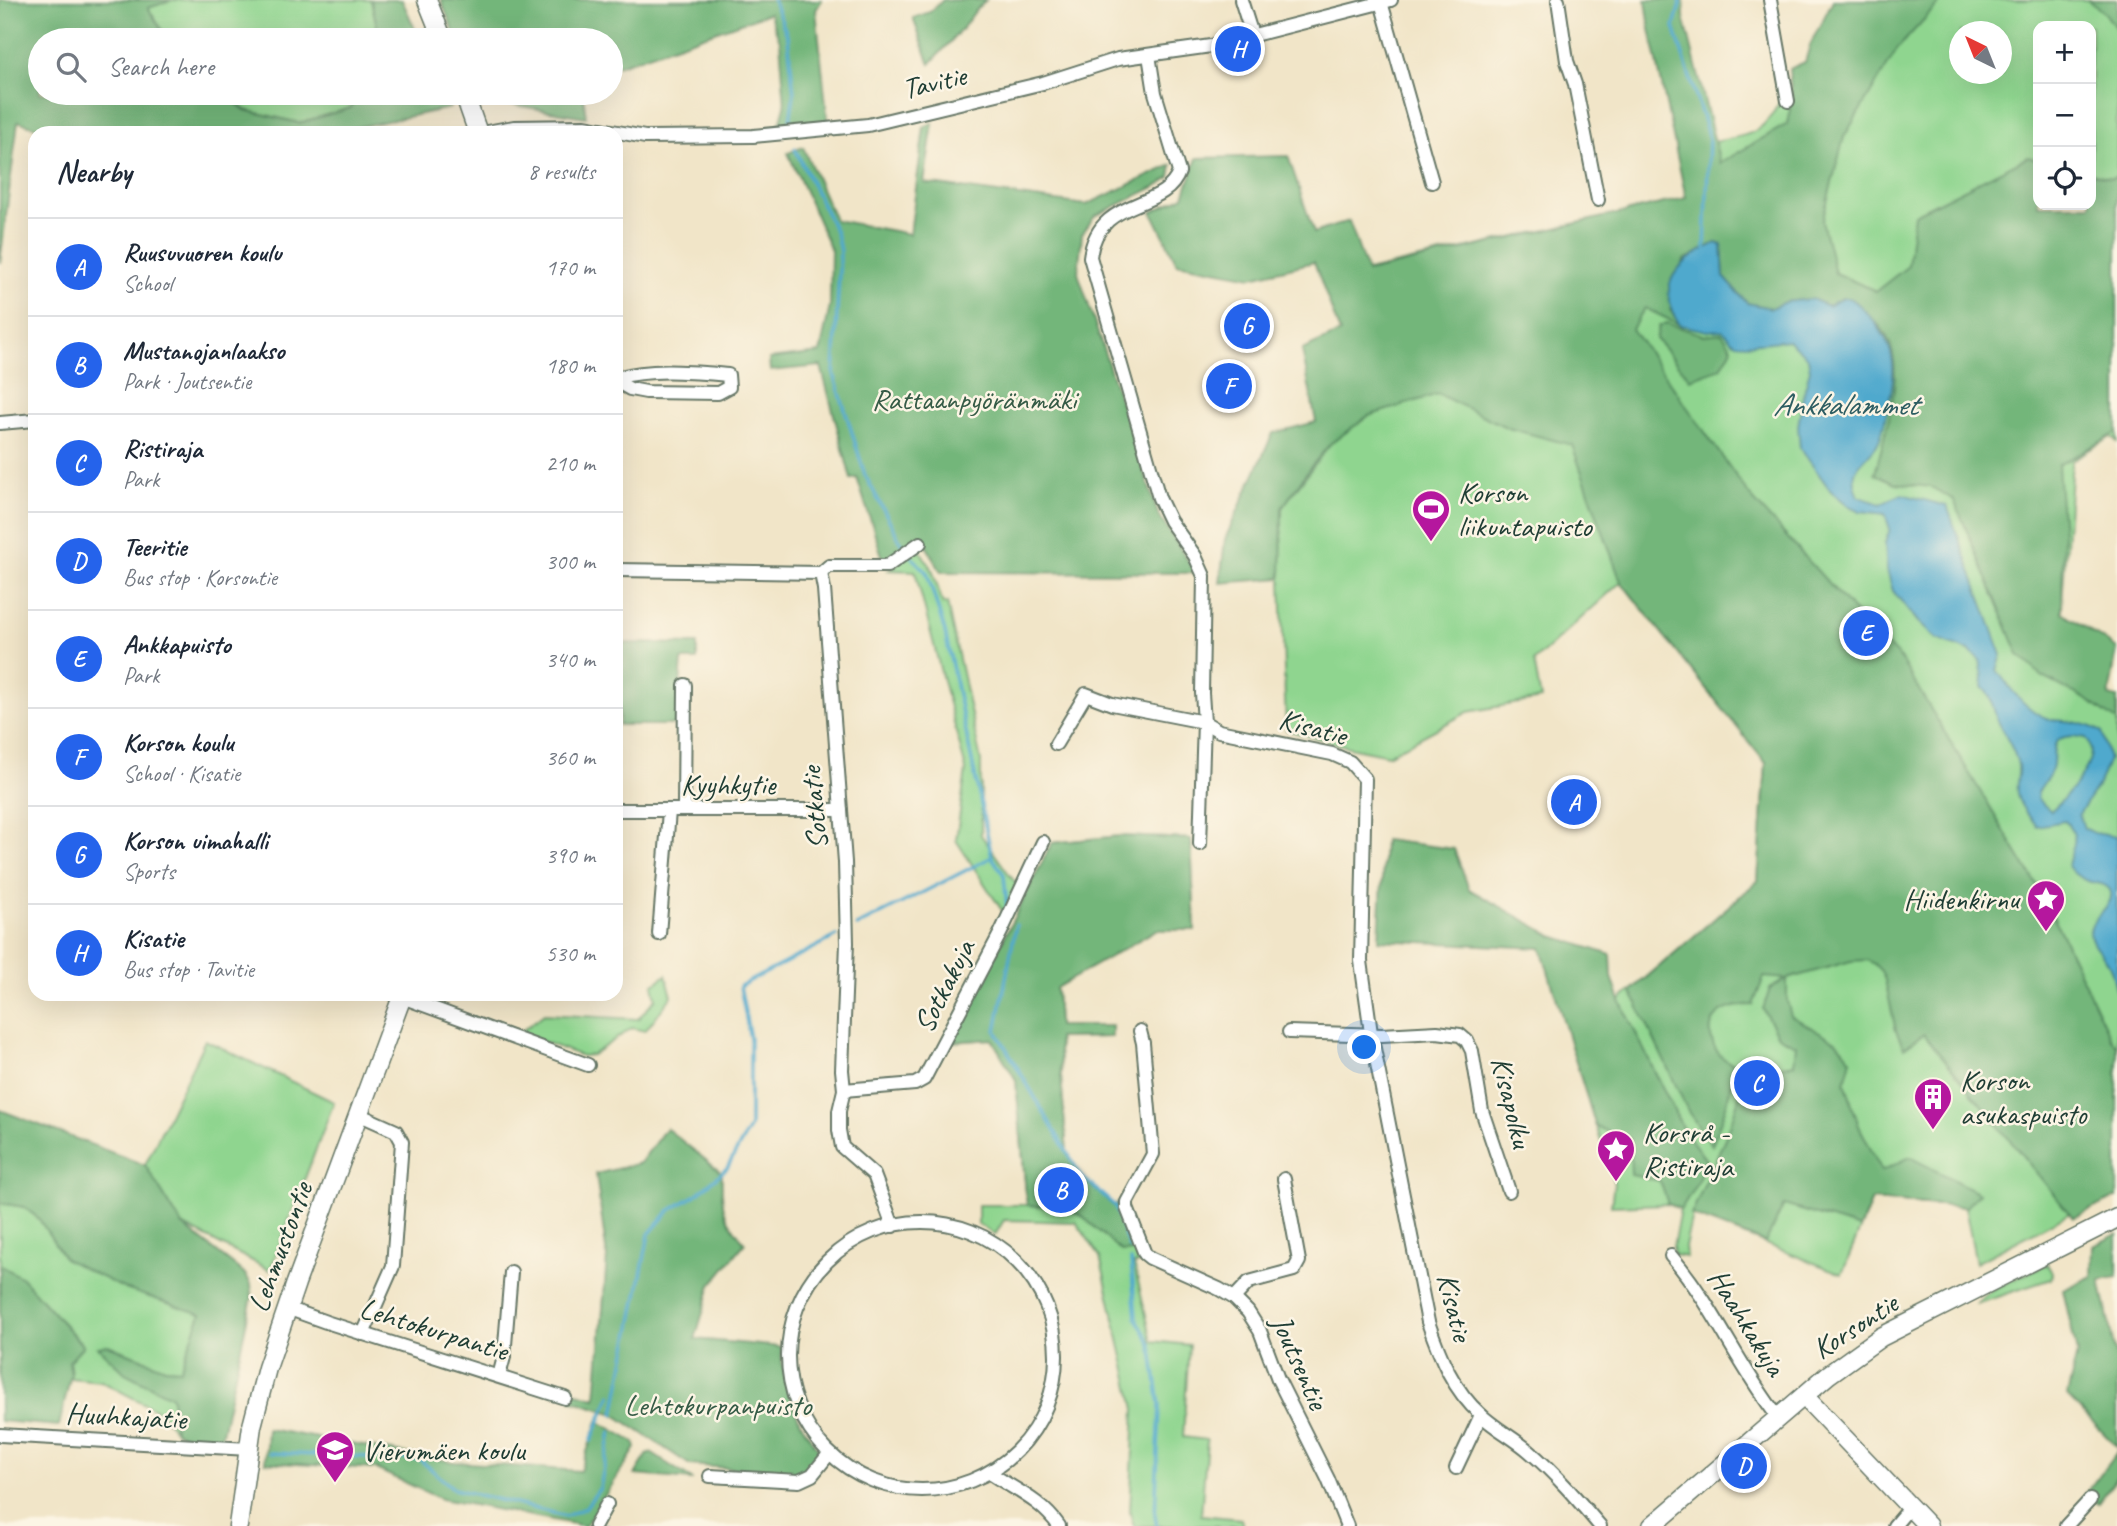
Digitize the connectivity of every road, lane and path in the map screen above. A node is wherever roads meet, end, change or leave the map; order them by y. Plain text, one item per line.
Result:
1 (428, 0) edge
2 (1241, 0) edge
3 (1558, 0) edge
4 (1769, 0) edge
5 (1386, 1) edge
6 (438, 28) edge
7 (1252, 35) junction
8 (1149, 55) junction
9 (1788, 101) dead end
10 (469, 105) edge
11 (477, 126) edge
12 (623, 133) edge
13 (1432, 182) dead end
14 (1598, 200) dead end
15 (623, 378) edge
16 (623, 384) edge
17 (28, 421) edge
18 (0, 423) edge
19 (920, 543) dead end
20 (623, 570) edge
21 (821, 573) junction
22 (685, 685) dead end
23 (1204, 722) junction
24 (1056, 744) dead end
25 (623, 810) edge
26 (684, 810) junction
27 (841, 810) junction
28 (669, 811) junction
29 (1043, 842) dead end
30 (1200, 844) dead end
31 (659, 934) dead end
32 (401, 1001) edge
33 (416, 1001) edge
34 (1140, 1031) dead end
35 (1289, 1032) dead end
36 (1371, 1033) junction
37 (588, 1065) dead end
38 (844, 1090) junction
39 (358, 1114) junction
40 (1283, 1179) dead end
41 (1509, 1191) dead end
42 (2117, 1218) edge
43 (893, 1226) junction
44 (1671, 1256) dead end
45 (511, 1272) dead end
46 (1234, 1298) junction
47 (287, 1308) junction
48 (363, 1334) junction
49 (499, 1376) junction
50 (1804, 1396) junction
51 (565, 1398) dead end
52 (1481, 1415) junction
53 (1777, 1417) junction
54 (0, 1435) edge
55 (250, 1449) junction
56 (829, 1454) junction
57 (1456, 1468) dead end
58 (990, 1474) junction
59 (710, 1476) dead end
60 (2090, 1500) dead end
61 (607, 1504) dead end
62 (1910, 1507) junction
63 (238, 1526) edge
64 (595, 1526) edge
65 (1059, 1526) edge
66 (1348, 1526) edge
67 (1600, 1526) edge
68 (1652, 1526) edge
69 (1894, 1526) edge
70 (1928, 1526) edge
71 (2066, 1526) edge

1 - 6 main road
2 - 7 street
3 - 14 street
4 - 9 street
5 - 7 street, Tavitie
5 - 13 street
7 - 8 street, Tavitie
8 - 12 street, Tavitie
8 - 23 street
10 - 11 main road
15 - 16 street
17 - 18 street
19 - 21 street
20 - 21 street
21 - 27 street, Sotkatie
22 - 26 street
23 - 24 street
23 - 30 street
23 - 36 street, Kisatie
25 - 28 street, Kyyhkytie
26 - 27 street, Kyyhkytie
26 - 28 street, Kyyhkytie
27 - 38 street, Sotkatie
28 - 31 street
29 - 38 street, Sotkakuja
32 - 39 main road, Lehmustontie
33 - 37 street
34 - 46 street, Joutsentie
35 - 36 street
36 - 41 street, Kisapolku
36 - 52 street, Kisatie
38 - 43 street, Sotkatie
39 - 47 main road, Lehmustontie
39 - 48 street
40 - 46 street
42 - 50 main road, Korsontie
43 - 56 street
43 - 58 street
44 - 53 street, Haahkakuja
45 - 49 street
46 - 66 street, Joutsentie
47 - 48 street, Lehtokurpantie
47 - 55 main road, Lehmustontie
48 - 49 street, Lehtokurpantie
49 - 51 street, Lehtokurpantie
50 - 53 main road, Korsontie
50 - 62 main road
52 - 57 street
52 - 67 street, Kisatie
53 - 68 main road, Korsontie
54 - 55 street, Huuhkajatie
55 - 63 main road, Lehmustontie
56 - 58 street
56 - 59 street
58 - 65 street
60 - 71 street
61 - 64 street
62 - 69 street
62 - 70 main road

